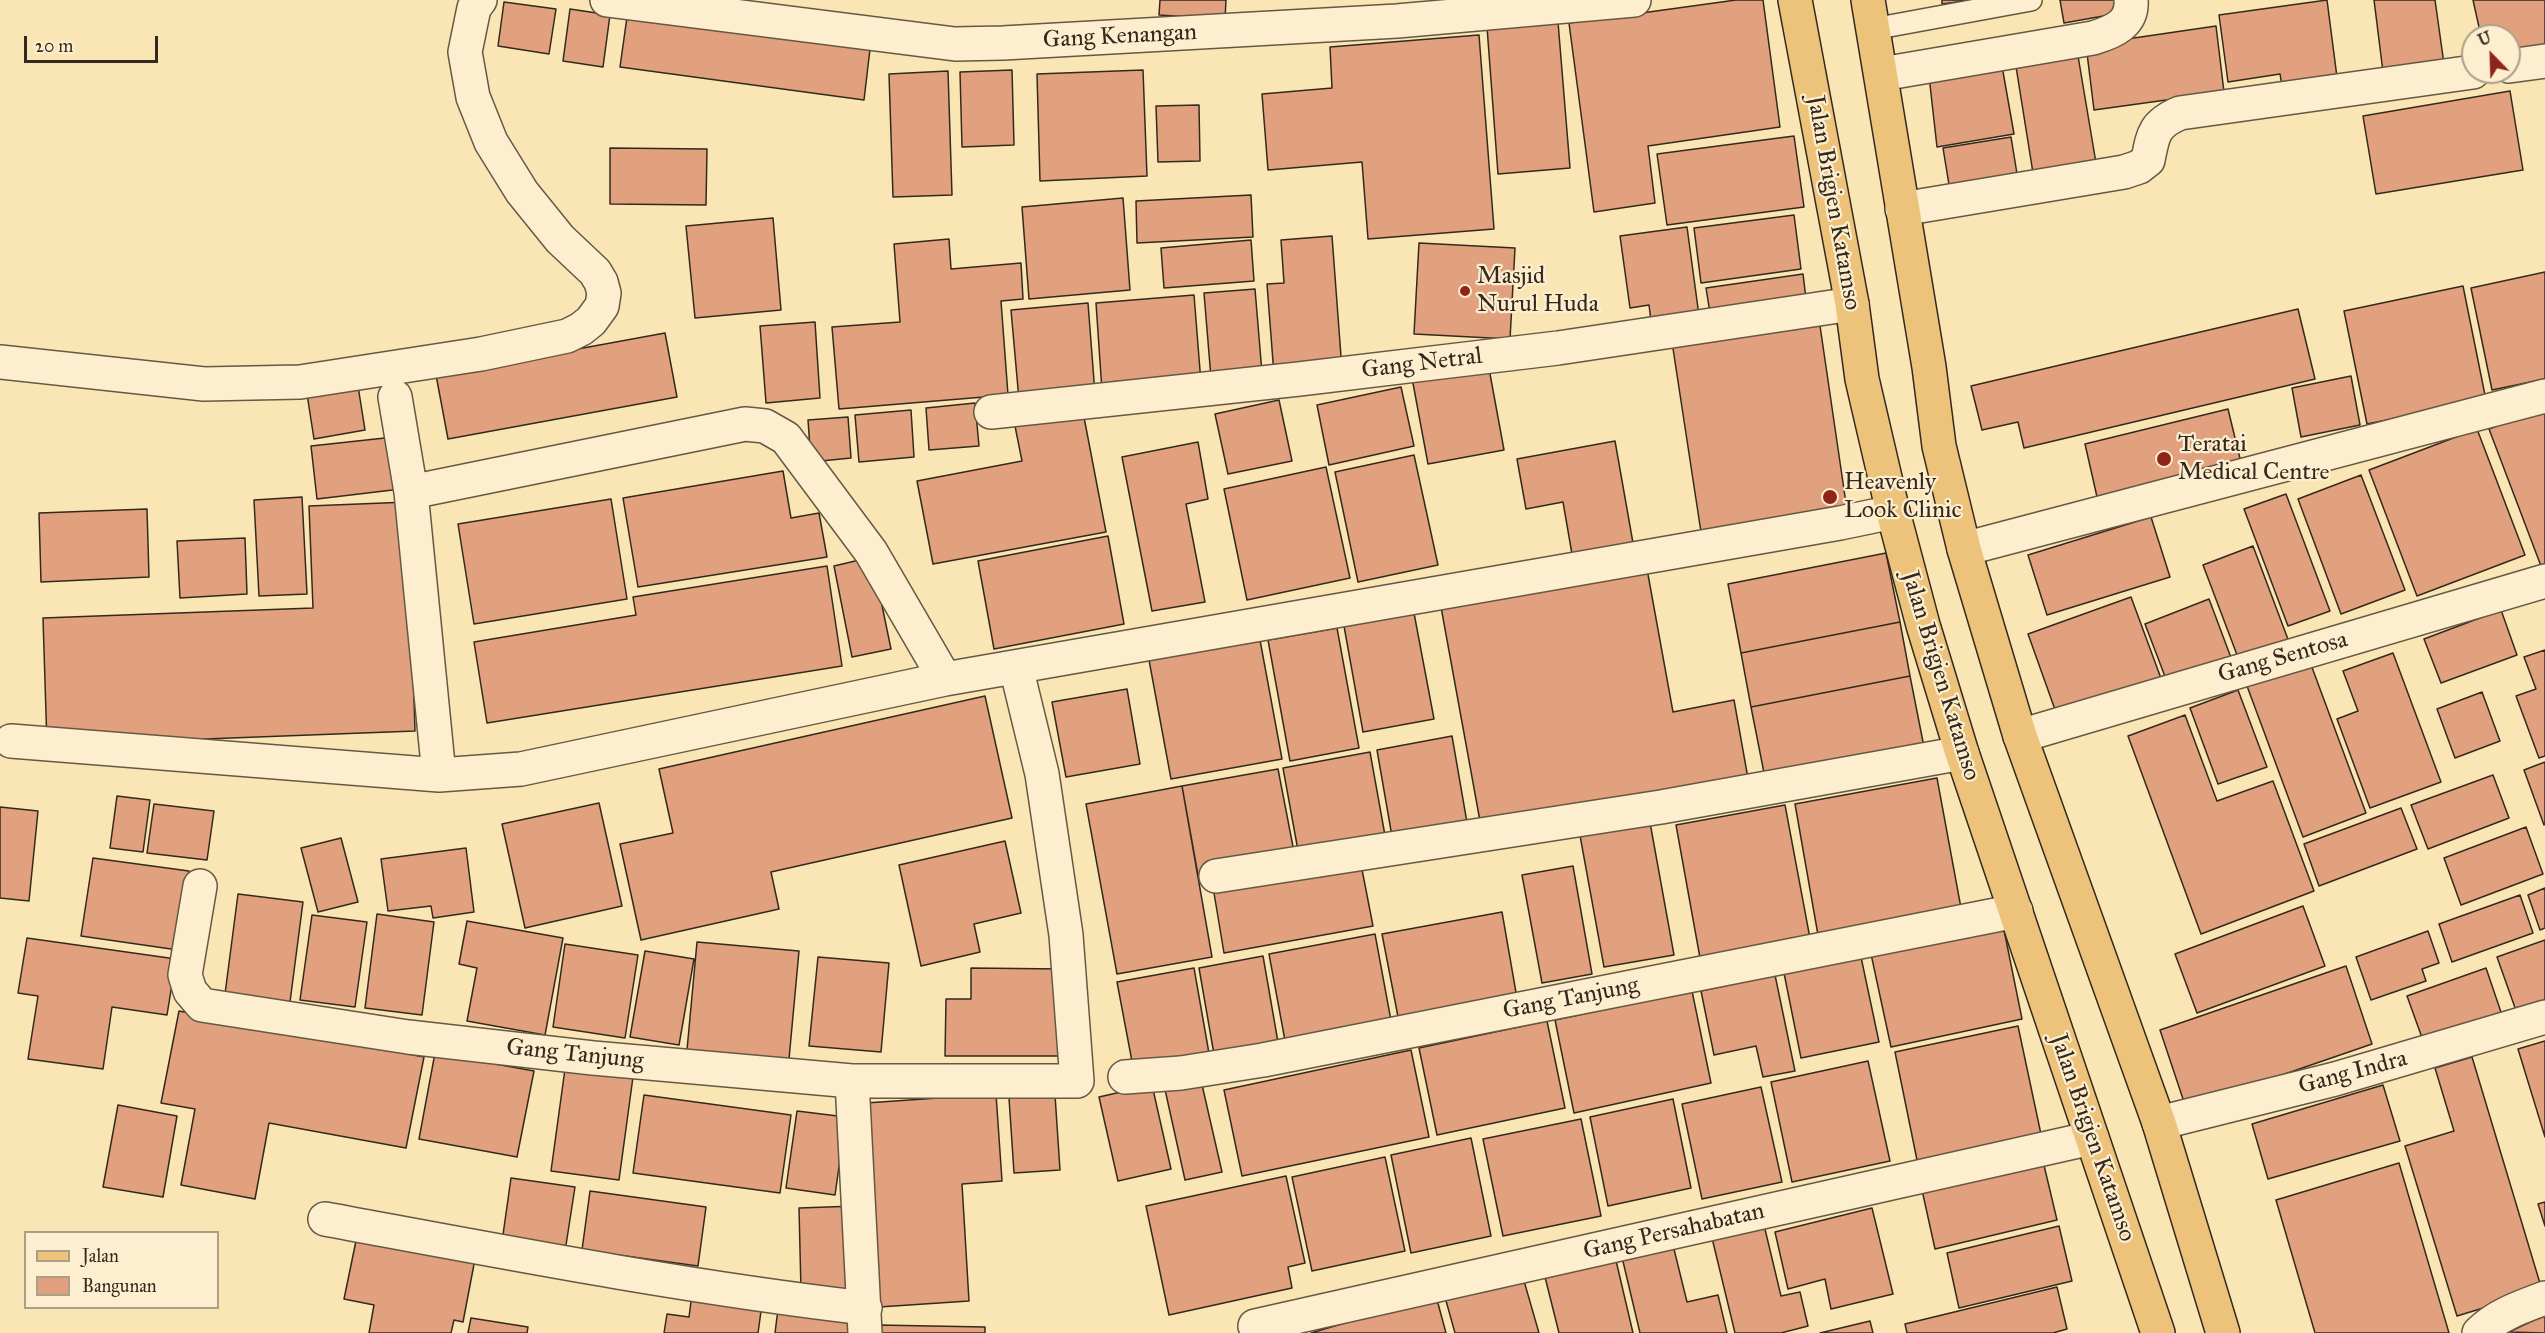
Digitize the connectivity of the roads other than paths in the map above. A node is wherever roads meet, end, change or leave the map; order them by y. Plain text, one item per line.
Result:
1 (480, 0) edge
2 (607, 0) edge
3 (1634, 0) edge
4 (1795, 0) edge
5 (2031, 0) edge
6 (2131, 0) edge
7 (1870, 14) edge
8 (2545, 61) edge
9 (2521, 64) edge
10 (1882, 74) junction
11 (2461, 74) edge
12 (1902, 209) junction
13 (1852, 304) junction
14 (0, 362) edge
15 (396, 383) junction
16 (2545, 396) edge
17 (991, 412) dead end
18 (411, 492) junction
19 (1893, 512) junction
20 (1964, 549) junction
21 (2545, 581) edge
22 (1016, 667) junction
23 (945, 679) junction
24 (2020, 736) junction
25 (10, 741) dead end
26 (1962, 753) junction
27 (439, 775) junction
28 (1216, 876) dead end
29 (200, 886) dead end
30 (2016, 911) junction
31 (2545, 1017) edge
32 (1125, 1077) dead end
33 (852, 1081) junction
34 (2159, 1123) junction
35 (2092, 1138) junction
36 (325, 1219) dead end
37 (2545, 1298) edge
38 (865, 1321) edge
39 (1255, 1326) dead end
40 (2158, 1333) edge
41 (2223, 1333) edge
42 (2479, 1333) edge

1 - 15 street
2 - 3 street, Gang Kenangan
4 - 13 main road, Jalan Brigjen Katamso
5 - 7 lane
6 - 10 street
7 - 10 main road
8 - 9 street
10 - 12 main road
11 - 12 street
12 - 20 main road
13 - 17 street, Gang Netral
13 - 19 main road, Jalan Brigjen Katamso
14 - 15 street
15 - 18 street
16 - 20 street
18 - 23 street
18 - 27 street
19 - 22 street
19 - 26 main road, Jalan Brigjen Katamso
20 - 24 main road
21 - 24 street, Gang Sentosa
22 - 23 street
22 - 33 street, Gang Tanjung
23 - 27 street
24 - 34 main road
25 - 27 street
26 - 28 street
26 - 30 main road, Jalan Brigjen Katamso
29 - 33 street, Gang Tanjung
30 - 32 street, Gang Tanjung
30 - 35 main road, Jalan Brigjen Katamso
31 - 34 street, Gang Indra
33 - 38 street
34 - 41 main road
35 - 39 street, Gang Persahabatan
35 - 40 main road, Jalan Brigjen Katamso
36 - 38 street
37 - 42 street

